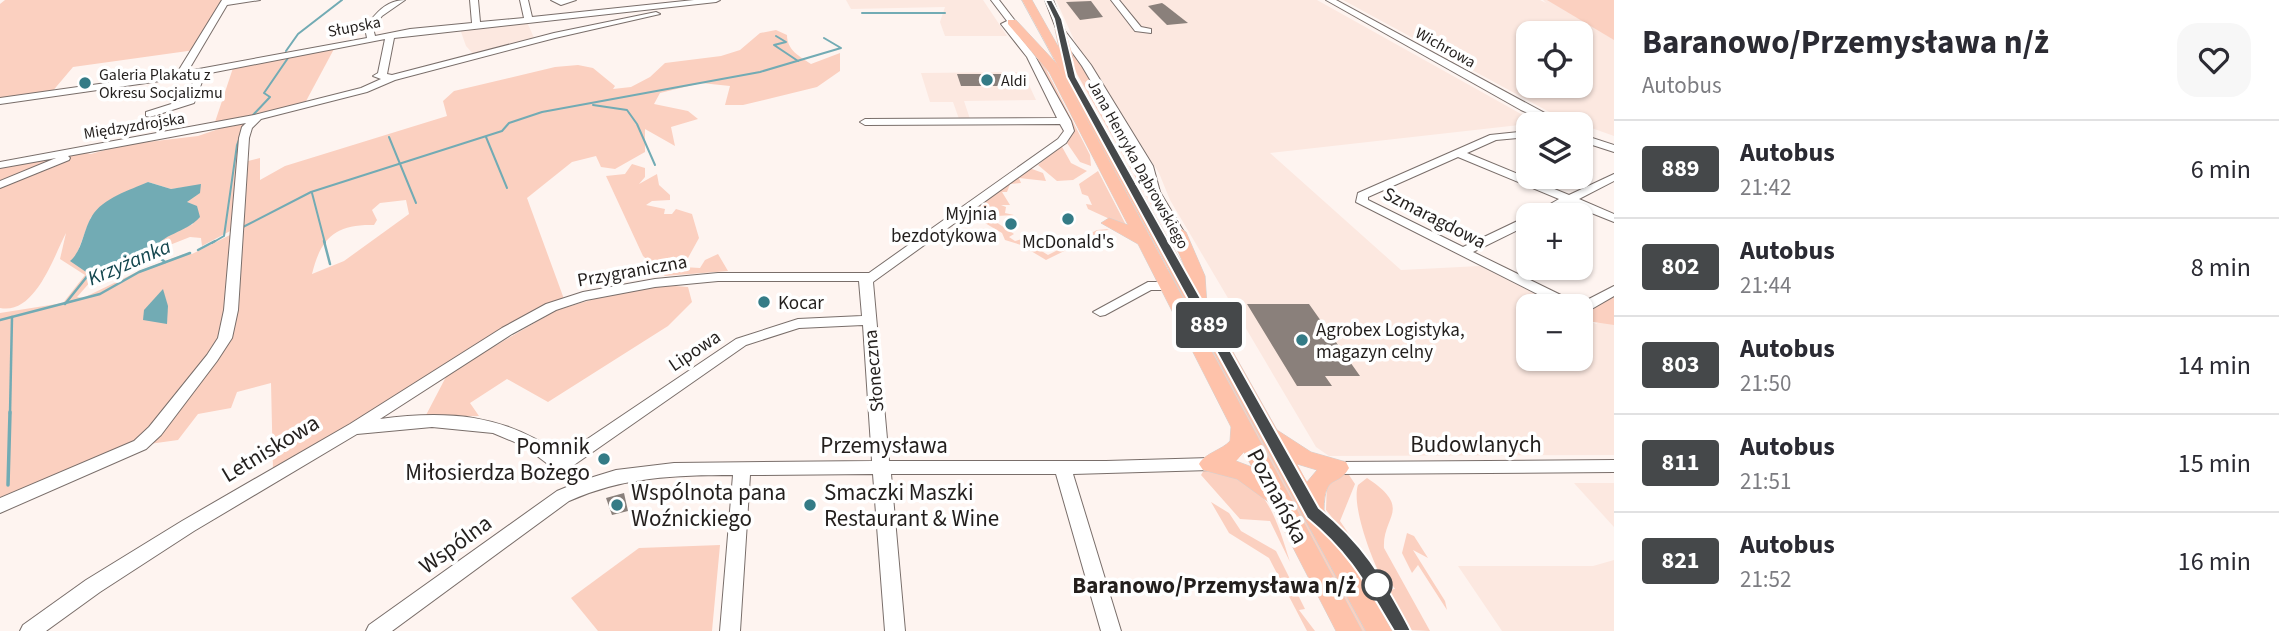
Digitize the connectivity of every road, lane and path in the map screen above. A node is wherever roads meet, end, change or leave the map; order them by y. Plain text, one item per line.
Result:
1 (256, 0) edge
2 (401, 0) edge
3 (474, 0) edge
4 (524, 0) edge
5 (555, 0) edge
6 (572, 0) edge
7 (715, 0) edge
8 (995, 0) edge
9 (1016, 0) edge
10 (1027, 0) edge
11 (1049, 0) edge
12 (1115, 0) edge
13 (1330, 0) edge
14 (225, 2) edge
15 (638, 4) edge
16 (528, 19) junction
17 (1012, 22) junction
18 (477, 25) junction
19 (1060, 29) junction
20 (1148, 32) dead end
21 (390, 35) junction
22 (372, 39) junction
23 (1054, 70) junction
24 (201, 71) junction
25 (181, 75) junction
26 (384, 77) junction
27 (1071, 77) junction
28 (0, 102) edge
29 (1535, 112) edge
30 (150, 114) dead end
31 (257, 118) junction
32 (1066, 121) junction
33 (865, 122) dead end
34 (1593, 134) edge
35 (1516, 135) edge
36 (1614, 140) edge
37 (1593, 142) edge
38 (96, 149) junction
39 (1614, 149) edge
40 (1461, 154) junction
41 (0, 165) edge
42 (1614, 177) edge
43 (0, 184) edge
44 (1570, 199) junction
45 (1562, 203) edge
46 (1614, 218) edge
47 (1109, 223) dead end
48 (1516, 226) edge
49 (1178, 232) joint
50 (1145, 244) junction
51 (1463, 252) junction
52 (869, 277) junction
53 (1173, 279) junction
54 (1614, 290) edge
55 (1201, 311) junction
56 (1100, 312) dead end
57 (869, 320) junction
58 (1250, 420) junction
59 (354, 429) junction
60 (1210, 464) junction
61 (561, 465) junction
62 (1614, 466) edge
63 (881, 467) junction
64 (1062, 467) junction
65 (1338, 468) junction
66 (742, 469) junction
67 (586, 484) junction
68 (563, 496) joint
69 (0, 506) edge
70 (1313, 513) junction
71 (1288, 514) junction
72 (30, 631) edge
73 (376, 631) edge
74 (730, 631) edge
75 (895, 631) edge
76 (1111, 631) edge
77 (1349, 631) edge
78 (1380, 631) edge

1 - 14 street
2 - 22 street
3 - 18 street
4 - 16 street
5 - 6 street
7 - 15 street, Słupska
7 - 26 street, Międzyzdrojska
8 - 17 street
9 - 23 main road, Jana Henryka Dąbrowskiego
10 - 27 main road, Jana Henryka Dąbrowskiego
11 - 19 street
12 - 20 street
13 - 29 street, Wichrowa
14 - 25 street
15 - 16 street, Słupska
16 - 18 street, Słupska
17 - 23 main road
17 - 32 street
18 - 21 street, Słupska
19 - 27 main road
19 - 49 street
21 - 22 street, Słupska
21 - 26 street
22 - 24 street, Słupska
23 - 50 main road, Jana Henryka Dąbrowskiego
24 - 25 street, Słupska
24 - 30 street
25 - 28 street, Słupska
26 - 31 street, Międzyzdrojska
27 - 53 main road, Jana Henryka Dąbrowskiego
31 - 38 street, Międzyzdrojska
31 - 69 street
32 - 33 street
32 - 52 street
34 - 36 street
35 - 40 street
37 - 39 street
38 - 41 street, Międzyzdrojska
38 - 43 street
40 - 44 street
40 - 51 street, Szmaragdowa
42 - 44 street
44 - 45 street
44 - 46 street
47 - 50 main road
48 - 51 street
49 - 55 main road
50 - 53 main road, Jana Henryka Dąbrowskiego
51 - 54 street, Szmaragdowa
52 - 57 street, Słoneczna
52 - 59 street, Przygraniczna
53 - 55 main road, Poznańska
53 - 56 street
53 - 58 main road, Poznańska
55 - 58 main road, Poznańska
57 - 61 street, Lipowa
57 - 63 street, Słoneczna
58 - 60 main road
58 - 65 main road
58 - 70 main road, Poznańska
58 - 71 main road, Poznańska
59 - 61 street, Letniskowa
59 - 72 street, Letniskowa
60 - 64 street, Przemysława
60 - 71 main road
61 - 67 street, Letniskowa
62 - 65 street, Budowlanych
63 - 64 street, Przemysława
63 - 66 street, Przemysława
63 - 75 street, Słoneczna
64 - 76 street
65 - 70 main road
66 - 67 street, Przemysława
66 - 74 street
67 - 68 street, Przemysława
68 - 73 street, Wspólna
70 - 78 main road, Poznańska
71 - 77 main road, Poznańska

